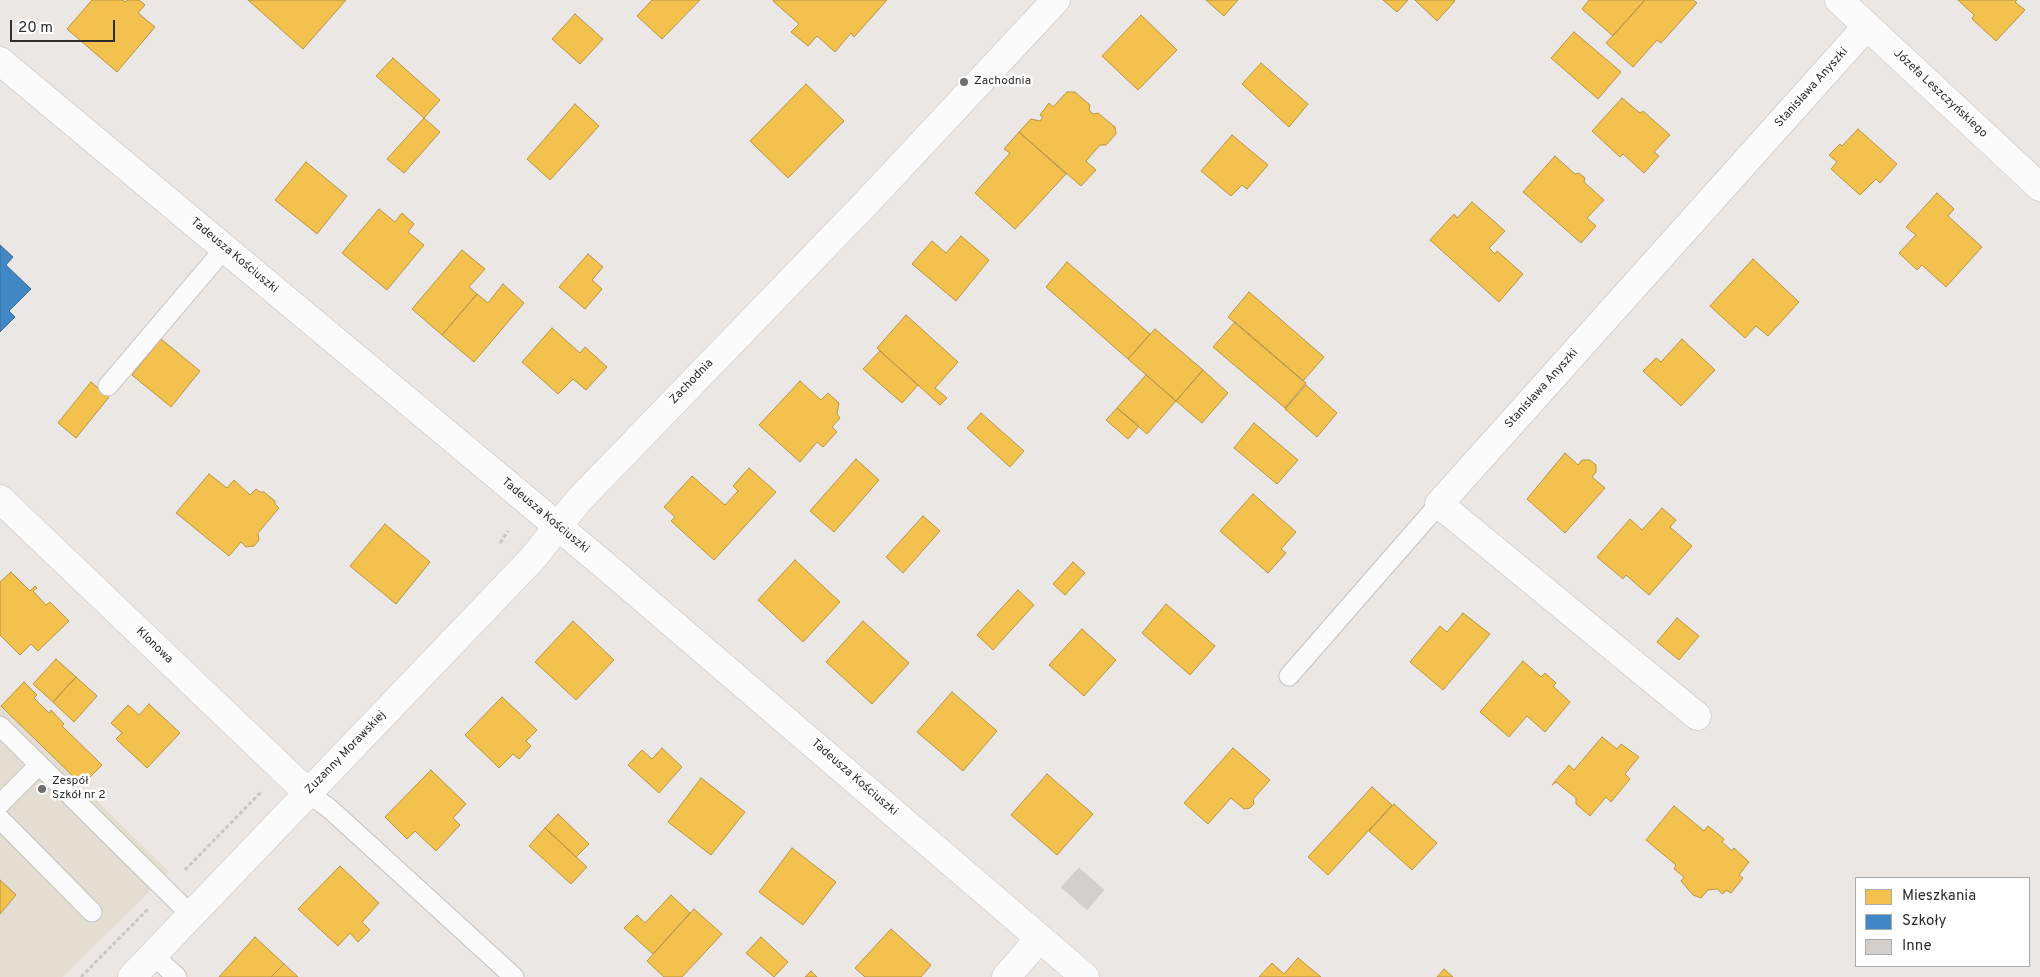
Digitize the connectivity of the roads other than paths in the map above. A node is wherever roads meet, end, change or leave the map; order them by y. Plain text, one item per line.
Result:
1 (1056, 0) edge
2 (1839, 0) edge
3 (1867, 26) junction
4 (0, 61) edge
5 (2040, 187) edge
6 (225, 248) junction
7 (108, 386) dead end
8 (0, 499) edge
9 (1439, 504) junction
10 (557, 526) junction
11 (1289, 676) dead end
12 (1697, 716) dead end
13 (0, 726) edge
14 (39, 765) junction
15 (308, 793) junction
16 (0, 804) edge
17 (0, 819) edge
18 (92, 912) dead end
19 (191, 915) junction
20 (1040, 938) junction
21 (154, 955) junction
22 (132, 977) edge
23 (177, 977) edge
24 (514, 977) edge
25 (1006, 977) edge
26 (1085, 977) edge

1 - 10 street, Zachodnia
2 - 3 street, Józefa Leszczyńskiego
3 - 5 street, Józefa Leszczyńskiego
3 - 9 street, Stanisława Anyszki
4 - 6 street, Tadeusza Kościuszki
6 - 7 lane
6 - 10 street, Tadeusza Kościuszki
8 - 15 street, Klonowa
9 - 11 lane
9 - 12 street
10 - 15 street, Zuzanny Morawskiej
10 - 20 street, Tadeusza Kościuszki
13 - 14 lane
14 - 16 lane
14 - 19 lane
15 - 19 street, Zuzanny Morawskiej
15 - 24 lane
17 - 18 lane
19 - 21 street, Zuzanny Morawskiej
20 - 25 street
20 - 26 street, Tadeusza Kościuszki
21 - 22 street, Zuzanny Morawskiej
21 - 23 lane

